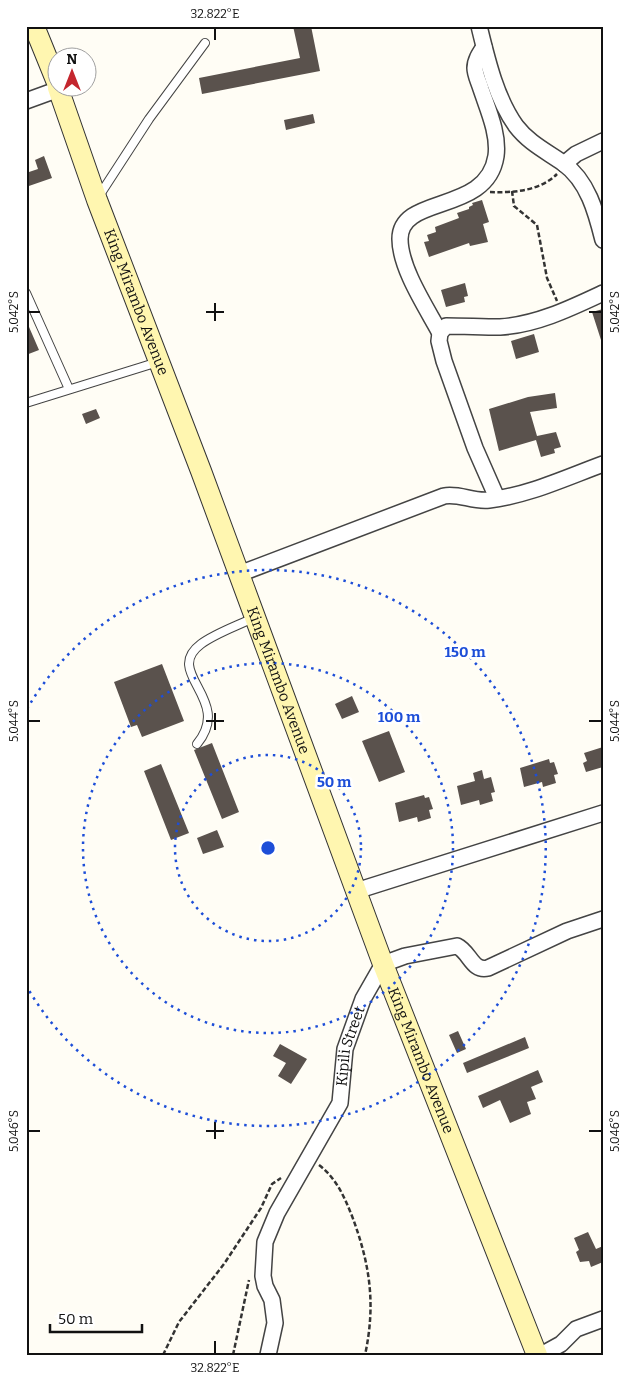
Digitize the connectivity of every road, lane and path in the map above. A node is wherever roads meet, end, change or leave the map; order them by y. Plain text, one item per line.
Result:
1 (34, 26) edge
2 (479, 26) edge
3 (205, 43) dead end
4 (484, 47) junction
5 (48, 62) edge
6 (48, 91) edge
7 (62, 98) edge
8 (26, 101) edge
9 (603, 140) edge
10 (564, 164) junction
11 (476, 188) junction
12 (512, 192) junction
13 (97, 200) junction
14 (602, 233) edge
15 (26, 293) edge
16 (603, 293) edge
17 (563, 311) junction
18 (440, 333) junction
19 (159, 362) junction
20 (69, 389) junction
21 (26, 403) edge
22 (603, 464) edge
23 (497, 498) junction
24 (240, 574) junction
25 (256, 617) junction
26 (197, 744) dead end
27 (603, 813) edge
28 (356, 891) junction
29 (603, 919) edge
30 (383, 964) junction
31 (310, 1158) junction
32 (287, 1174) dead end
33 (250, 1278) dead end
34 (603, 1319) edge
35 (163, 1355) edge
36 (233, 1355) edge
37 (268, 1355) edge
38 (366, 1355) edge
39 (539, 1355) edge

1 - 5 main road, King Mirambo Avenue
2 - 4 street
3 - 13 lane
4 - 10 street
4 - 11 street
6 - 8 street
7 - 13 main road, King Mirambo Avenue
9 - 10 street
10 - 12 path
10 - 14 street
11 - 12 path
11 - 18 street
12 - 17 path
13 - 19 main road, King Mirambo Avenue
15 - 20 lane
16 - 17 street
17 - 18 street
18 - 23 street
19 - 20 lane
19 - 24 main road, King Mirambo Avenue
20 - 21 lane
22 - 23 street
23 - 24 street
24 - 25 main road, King Mirambo Avenue
25 - 26 lane
25 - 28 main road, King Mirambo Avenue
27 - 28 street
28 - 30 main road, King Mirambo Avenue
29 - 30 street
30 - 31 street, Kipili Street
30 - 39 main road, King Mirambo Avenue
31 - 37 street, Kipili Street
31 - 38 path
32 - 35 path
33 - 36 path
34 - 39 street

